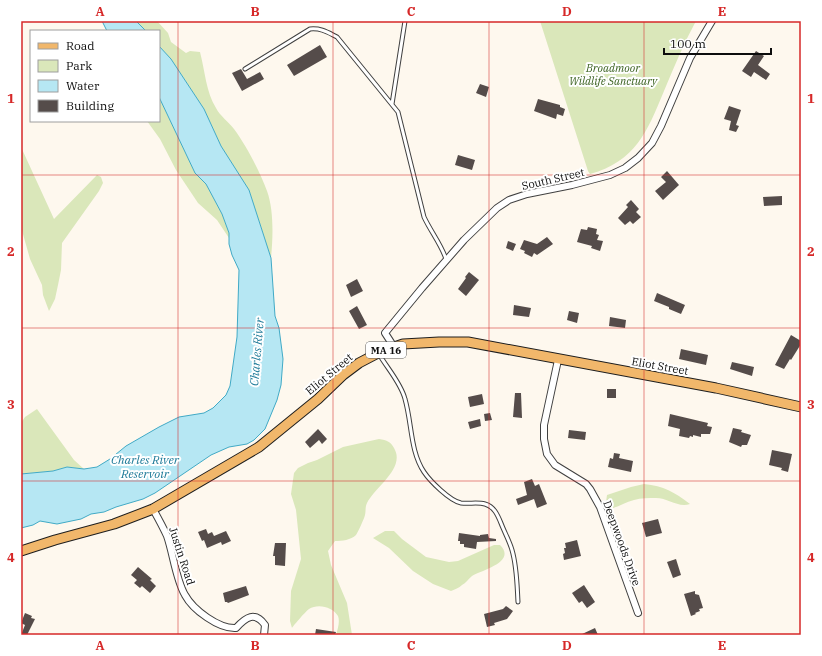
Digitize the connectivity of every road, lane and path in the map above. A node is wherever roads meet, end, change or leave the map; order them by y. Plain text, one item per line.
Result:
1 (405, 21) edge
2 (712, 21) edge
3 (245, 69) dead end
4 (392, 104) junction
5 (447, 261) junction
6 (394, 347) junction
7 (378, 353) junction
8 (558, 360) junction
9 (801, 407) edge
10 (153, 509) junction
11 (21, 551) edge
12 (518, 602) dead end
13 (638, 613) dead end
14 (236, 628) junction
15 (240, 635) edge
16 (264, 635) edge

1 - 4 lane
2 - 5 street, South Street
3 - 4 lane
4 - 5 lane
5 - 6 street, South Street
6 - 7 main road, Eliot Street / MA 16
6 - 8 main road, Eliot Street / MA 16
7 - 10 main road, Eliot Street / MA 16
7 - 12 lane
8 - 9 main road, Eliot Street / MA 16
8 - 13 street, Deepwoods Drive
10 - 11 main road, Eliot Street / MA 16
10 - 14 street, Justin Road
14 - 15 street
14 - 16 street

